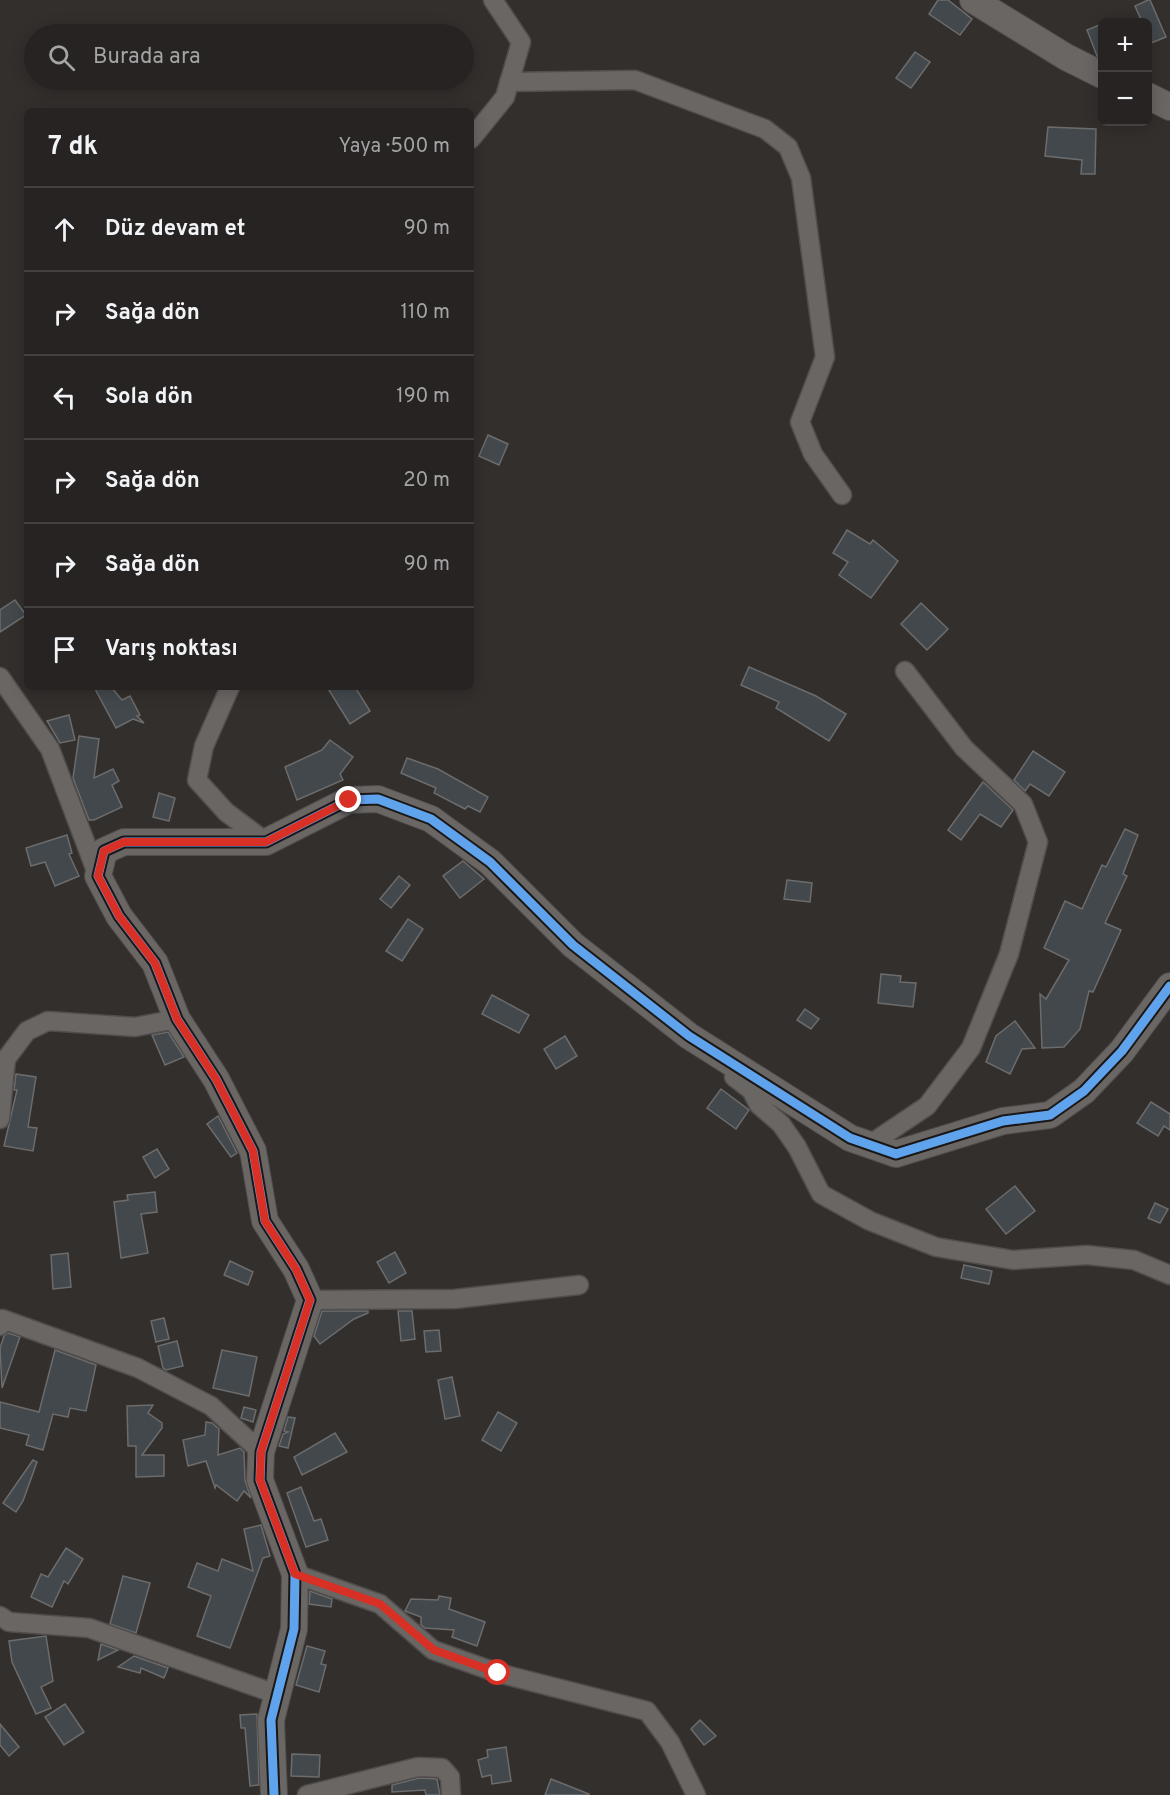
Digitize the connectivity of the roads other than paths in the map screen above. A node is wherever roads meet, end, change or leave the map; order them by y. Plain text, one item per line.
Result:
1 (493, 0) edge
2 (973, 0) edge
3 (1098, 73) edge
4 (509, 82) junction
5 (1152, 98) edge
6 (1170, 106) edge
7 (474, 135) edge
8 (842, 495) dead end
9 (905, 671) dead end
10 (0, 677) edge
11 (229, 690) edge
12 (266, 842) junction
13 (98, 876) junction
14 (1170, 986) edge
15 (177, 1019) junction
16 (691, 1037) junction
17 (0, 1119) edge
18 (869, 1145) junction
19 (1170, 1275) edge
20 (579, 1286) dead end
21 (310, 1300) junction
22 (0, 1326) edge
23 (261, 1452) junction
24 (295, 1574) junction
25 (0, 1616) edge
26 (276, 1694) junction
27 (274, 1795) edge
28 (307, 1795) edge
29 (451, 1795) edge
30 (696, 1795) edge

1 - 4 street
2 - 3 street
4 - 7 street
4 - 8 street
5 - 6 street
9 - 18 street
10 - 13 street
11 - 12 street
12 - 13 street
12 - 16 street
13 - 15 street
14 - 18 street
15 - 17 street
15 - 21 street
16 - 18 street
16 - 19 street
20 - 21 street
21 - 23 street
22 - 23 street
23 - 24 street
24 - 26 street
24 - 30 street
25 - 26 street
26 - 27 street
28 - 29 street

